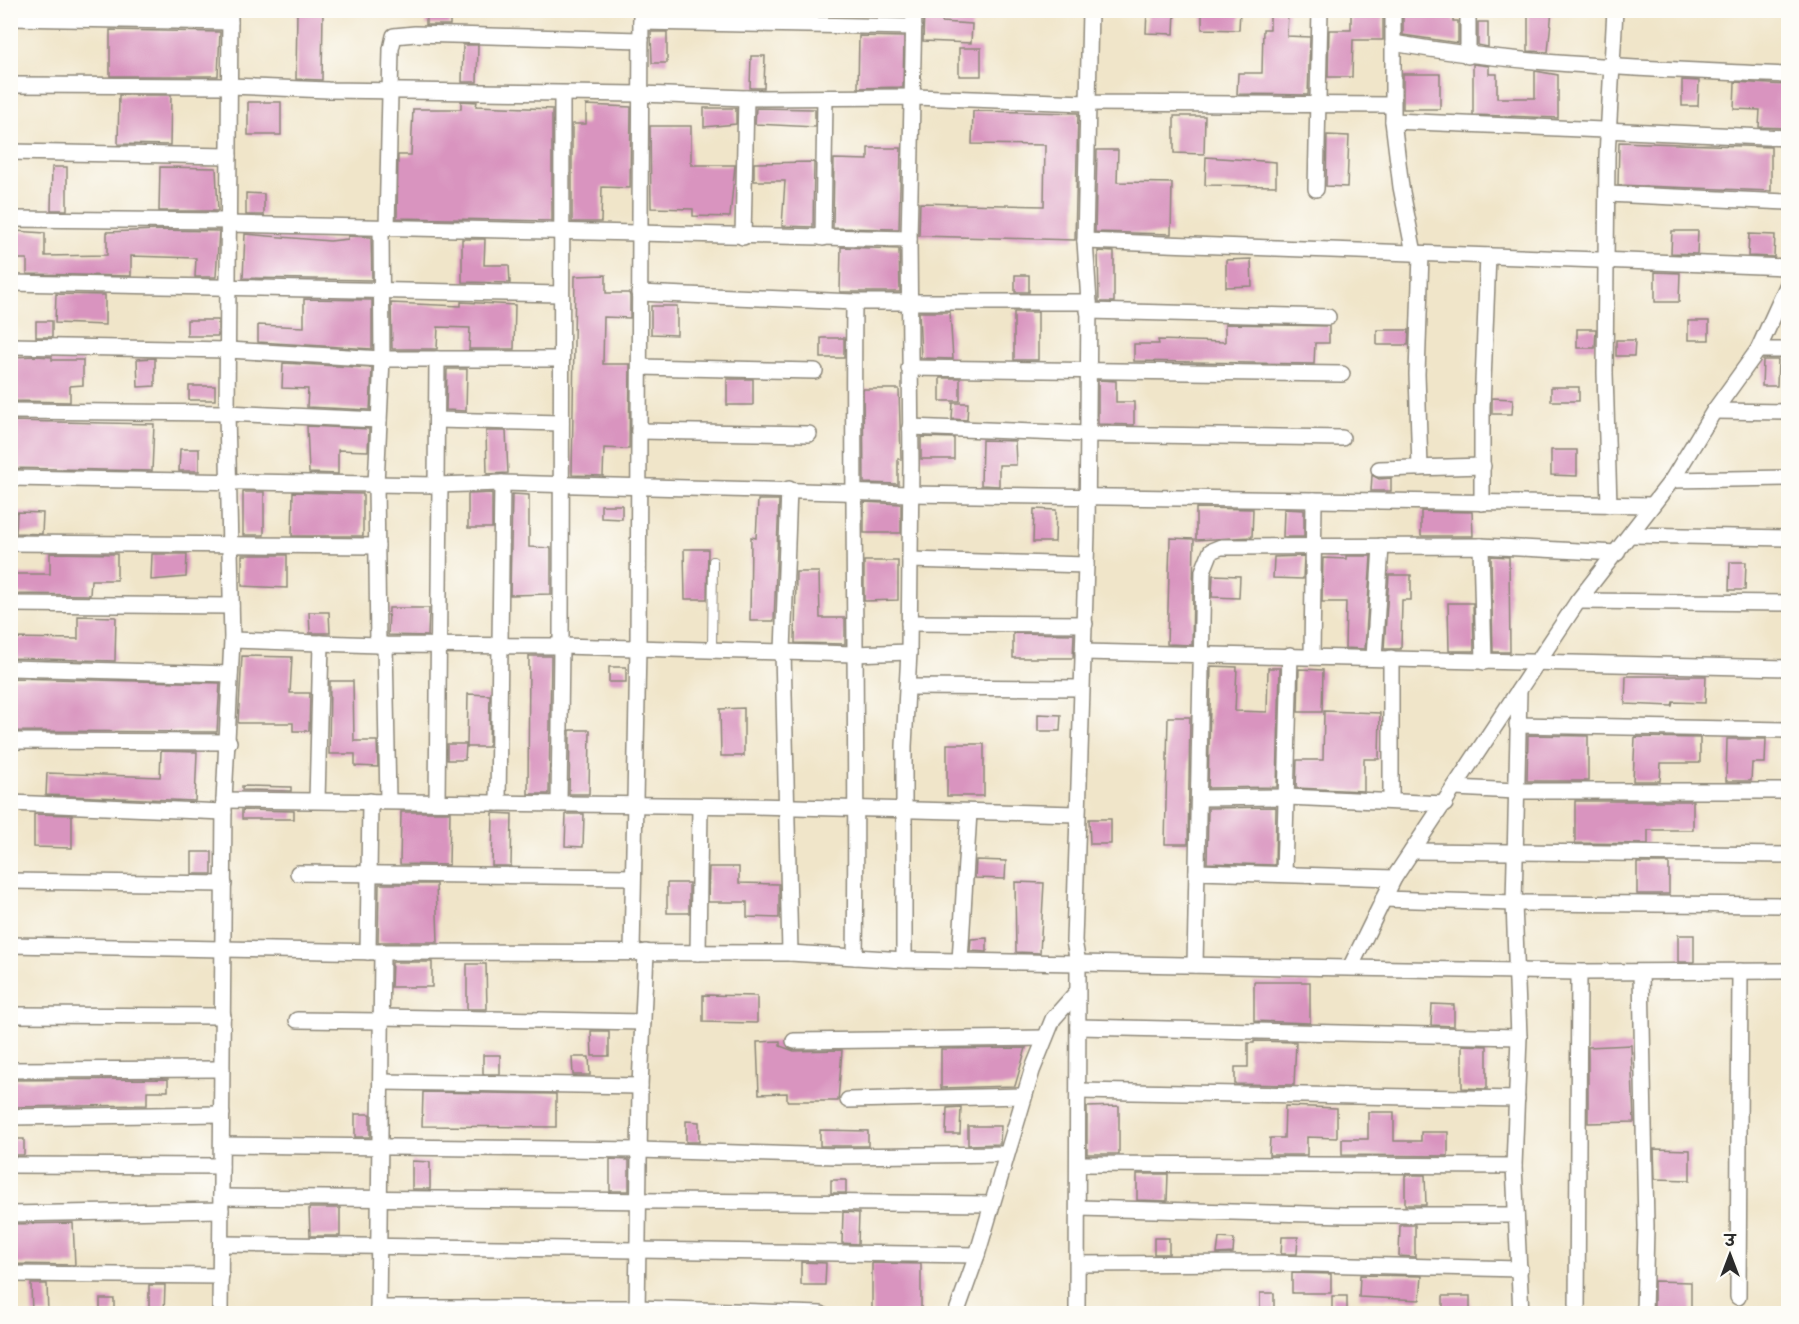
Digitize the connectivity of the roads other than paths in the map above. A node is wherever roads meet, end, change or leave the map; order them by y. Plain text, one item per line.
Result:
1 (914, 10) edge
2 (1090, 10) edge
3 (1320, 10) edge
4 (1393, 10) edge
5 (1468, 10) edge
6 (1614, 10) edge
7 (230, 16) edge
8 (641, 16) edge
9 (10, 18) edge
10 (914, 27) junction
11 (641, 40) junction
12 (1393, 44) junction
13 (1468, 56) junction
14 (1613, 67) junction
15 (1788, 75) edge
16 (10, 85) edge
17 (230, 86) junction
18 (390, 91) junction
19 (562, 94) junction
20 (641, 94) junction
21 (914, 97) junction
22 (746, 98) junction
23 (825, 98) junction
24 (1086, 103) junction
25 (1318, 104) junction
26 (1392, 105) junction
27 (1394, 121) junction
28 (1608, 129) junction
29 (1788, 138) edge
30 (10, 152) edge
31 (229, 156) junction
32 (1316, 189) dead end
33 (1607, 194) junction
34 (1788, 202) edge
35 (10, 219) edge
36 (229, 223) junction
37 (384, 228) junction
38 (562, 231) junction
39 (639, 233) junction
40 (743, 237) junction
41 (823, 238) junction
42 (909, 239) junction
43 (1085, 241) junction
44 (1418, 254) junction
45 (1488, 256) junction
46 (1606, 260) junction
47 (1788, 267) edge
48 (10, 283) edge
49 (1788, 284) edge
50 (228, 286) junction
51 (383, 291) junction
52 (639, 293) junction
53 (560, 294) junction
54 (909, 301) junction
55 (854, 302) junction
56 (1088, 306) junction
57 (1328, 317) dead end
58 (10, 346) edge
59 (228, 350) junction
60 (1758, 350) junction
61 (1788, 350) edge
62 (382, 358) junction
63 (437, 359) junction
64 (561, 359) junction
65 (640, 367) junction
66 (909, 368) junction
67 (1087, 370) junction
68 (815, 371) dead end
69 (1342, 374) dead end
70 (10, 411) edge
71 (1714, 411) junction
72 (1788, 412) edge
73 (227, 413) junction
74 (379, 420) junction
75 (436, 420) junction
76 (561, 423) junction
77 (910, 427) junction
78 (639, 431) junction
79 (809, 434) dead end
80 (1087, 434) junction
81 (1342, 438) dead end
82 (1483, 466) junction
83 (1420, 468) junction
84 (1379, 469) dead end
85 (10, 478) edge
86 (1788, 478) edge
87 (231, 480) junction
88 (1672, 480) junction
89 (502, 483) junction
90 (375, 484) junction
91 (561, 484) junction
92 (438, 485) junction
93 (639, 488) junction
94 (789, 489) junction
95 (852, 492) junction
96 (910, 494) junction
97 (1088, 495) junction
98 (1314, 500) junction
99 (1482, 502) junction
100 (1609, 505) junction
101 (1652, 506) junction
102 (1632, 535) junction
103 (1788, 538) edge
104 (10, 543) edge
105 (232, 545) junction
106 (377, 546) junction
107 (1381, 546) junction
108 (1481, 546) junction
109 (1312, 547) junction
110 (1617, 554) junction
111 (910, 560) junction
112 (713, 561) dead end
113 (1086, 565) junction
114 (1578, 601) junction
115 (1788, 603) edge
116 (10, 604) edge
117 (231, 606) junction
118 (909, 623) junction
119 (1085, 624) junction
120 (232, 640) junction
121 (321, 643) junction
122 (439, 643) junction
123 (381, 645) junction
124 (499, 646) junction
125 (561, 646) junction
126 (638, 648) junction
127 (712, 650) junction
128 (783, 651) junction
129 (909, 652) junction
130 (1083, 652) junction
131 (854, 654) junction
132 (1201, 654) junction
133 (1290, 655) junction
134 (1312, 656) junction
135 (1374, 658) junction
136 (1391, 658) junction
137 (1485, 662) junction
138 (1539, 663) junction
139 (1788, 668) edge
140 (10, 669) edge
141 (230, 674) junction
142 (908, 687) junction
143 (1081, 688) junction
144 (1519, 691) junction
145 (1517, 725) junction
146 (1788, 730) edge
147 (10, 741) edge
148 (229, 742) junction
149 (1455, 788) junction
150 (1516, 791) junction
151 (1788, 791) edge
152 (1287, 797) junction
153 (1198, 798) junction
154 (317, 801) junction
155 (370, 801) junction
156 (388, 801) junction
157 (1391, 801) junction
158 (10, 802) edge
159 (437, 802) junction
160 (498, 802) junction
161 (559, 804) junction
162 (1445, 804) junction
163 (224, 806) junction
164 (635, 806) junction
165 (700, 806) junction
166 (787, 807) junction
167 (857, 810) junction
168 (906, 810) junction
169 (969, 812) junction
170 (1077, 814) junction
171 (1412, 850) junction
172 (1515, 854) junction
173 (1788, 855) edge
174 (1197, 872) junction
175 (298, 873) dead end
176 (369, 874) junction
177 (1284, 874) junction
178 (633, 877) junction
179 (1394, 878) junction
180 (10, 881) edge
181 (224, 884) junction
182 (1383, 898) junction
183 (1515, 903) junction
184 (1788, 905) edge
185 (10, 945) edge
186 (223, 949) junction
187 (375, 952) junction
188 (639, 952) junction
189 (698, 953) junction
190 (790, 953) junction
191 (855, 957) junction
192 (904, 960) junction
193 (960, 961) junction
194 (1078, 963) junction
195 (1195, 965) junction
196 (1351, 966) junction
197 (1518, 970) junction
198 (1740, 971) junction
199 (1788, 971) edge
200 (1579, 972) junction
201 (1641, 973) junction
202 (1077, 992) junction
203 (10, 1015) edge
204 (223, 1016) junction
205 (381, 1019) junction
206 (297, 1020) dead end
207 (643, 1022) junction
208 (1078, 1027) junction
209 (1519, 1037) junction
210 (1045, 1038) junction
211 (794, 1041) dead end
212 (222, 1069) junction
213 (10, 1070) edge
214 (381, 1082) junction
215 (640, 1086) junction
216 (1079, 1091) junction
217 (1024, 1095) junction
218 (1516, 1099) junction
219 (848, 1100) dead end
220 (222, 1114) junction
221 (10, 1117) edge
222 (222, 1145) junction
223 (380, 1147) junction
224 (639, 1150) junction
225 (1006, 1154) junction
226 (1078, 1164) junction
227 (10, 1165) edge
228 (221, 1166) junction
229 (1515, 1166) junction
230 (379, 1198) junction
231 (640, 1200) junction
232 (221, 1204) junction
233 (992, 1204) junction
234 (1079, 1208) junction
235 (10, 1214) edge
236 (1516, 1215) junction
237 (221, 1244) junction
238 (378, 1246) junction
239 (639, 1249) junction
240 (977, 1255) junction
241 (1078, 1264) junction
242 (1520, 1269) junction
243 (10, 1274) edge
244 (221, 1276) junction
245 (1738, 1297) dead end
246 (378, 1311) edge
247 (637, 1311) edge
248 (220, 1314) edge
249 (821, 1314) edge
250 (956, 1314) edge
251 (1077, 1314) edge
252 (1521, 1314) edge
253 (1577, 1314) edge
254 (1644, 1314) edge

1 - 10 street
2 - 24 street
3 - 25 street
4 - 12 street
5 - 13 street
6 - 14 street
7 - 9 street
7 - 17 street
8 - 10 street
8 - 11 street
10 - 21 street
11 - 18 street
11 - 20 street
12 - 13 street
12 - 26 street
13 - 14 street
14 - 15 street
14 - 28 street
16 - 17 street
17 - 18 street
17 - 31 street
18 - 19 street
18 - 37 street
19 - 20 street
19 - 38 street
20 - 22 street
20 - 39 street
21 - 23 street
21 - 24 street
21 - 42 street
22 - 23 street
22 - 40 street
23 - 41 street
24 - 25 street
24 - 43 street
25 - 26 street
25 - 32 street
26 - 27 street
27 - 28 street
27 - 44 street
28 - 29 street
28 - 33 street
30 - 31 street
31 - 36 street
33 - 34 street
33 - 46 street
35 - 36 street
36 - 37 street
36 - 50 street
37 - 38 street
37 - 51 street
38 - 39 street
38 - 53 street
39 - 40 street
39 - 52 street
40 - 41 street
41 - 42 street
42 - 54 street
43 - 44 street
43 - 56 street
44 - 45 street
44 - 83 street
45 - 46 street
45 - 82 street
46 - 47 street
46 - 100 street
48 - 50 street
49 - 60 street
50 - 51 street
50 - 59 street
51 - 53 street
51 - 62 street
52 - 55 street
52 - 65 street
53 - 64 street
54 - 55 street
54 - 56 street
54 - 66 street
55 - 95 street
56 - 57 street
56 - 67 street
58 - 59 street
59 - 62 street
59 - 73 street
60 - 61 street
60 - 71 street
62 - 63 street
62 - 74 street
63 - 64 street
63 - 75 street
64 - 76 street
65 - 68 street
65 - 78 street
66 - 67 street
66 - 77 street
67 - 69 street
67 - 80 street
70 - 73 street
71 - 72 street
71 - 88 street
73 - 74 street
73 - 87 street
74 - 90 street
75 - 76 street
75 - 92 street
76 - 91 street
77 - 80 street
77 - 96 street
78 - 79 street
78 - 93 street
80 - 81 street
80 - 97 street
82 - 83 street
82 - 99 street
83 - 84 street
85 - 87 street
86 - 88 street
87 - 90 street
87 - 105 street
88 - 101 street
89 - 91 street
89 - 92 street
89 - 124 street
90 - 92 street
90 - 106 street
91 - 93 street
91 - 125 street
92 - 122 street
93 - 94 street
93 - 126 street
94 - 95 street
94 - 128 street
95 - 96 street
95 - 131 street
96 - 97 street
96 - 111 street
97 - 98 street
97 - 113 street
98 - 99 street
98 - 109 street
99 - 100 street
100 - 101 street
101 - 102 street
102 - 103 street
102 - 110 street
104 - 105 street
105 - 106 street
105 - 117 street
106 - 123 street
107 - 108 street
107 - 109 street
107 - 135 street
108 - 110 street
108 - 137 street
109 - 132 street
109 - 134 street
110 - 114 street
111 - 113 street
111 - 118 street
112 - 127 lane
113 - 119 street
114 - 115 street
114 - 138 street
116 - 117 street
117 - 120 street
118 - 119 street
118 - 129 street
119 - 130 street
120 - 121 street
120 - 141 street
121 - 123 street
121 - 154 street
122 - 123 street
122 - 124 street
122 - 159 street
123 - 156 street
124 - 125 street
124 - 160 street
125 - 126 street
125 - 161 street
126 - 127 street
126 - 164 street
127 - 128 street
128 - 131 street
128 - 166 street
129 - 131 street
129 - 142 street
130 - 132 street
130 - 143 street
131 - 167 street
132 - 133 street
132 - 153 street
133 - 134 street
133 - 152 street
134 - 135 street
135 - 136 street
136 - 137 street
136 - 157 street
137 - 138 street
138 - 139 street
138 - 144 street
140 - 141 street
141 - 148 street
142 - 143 street
142 - 168 street
143 - 170 street
144 - 145 street
144 - 149 street
145 - 146 street
145 - 150 street
147 - 148 street
148 - 163 street
149 - 150 street
149 - 162 street
150 - 151 street
150 - 172 street
152 - 153 street
152 - 157 street
152 - 177 street
153 - 174 street
154 - 155 street
154 - 163 street
155 - 156 street
155 - 176 street
156 - 159 street
157 - 162 street
158 - 163 street
159 - 160 street
160 - 161 street
161 - 164 street
162 - 171 street
163 - 181 street
164 - 165 street
164 - 178 street
165 - 166 street
165 - 189 street
166 - 167 street
166 - 190 street
167 - 168 street
167 - 191 street
168 - 169 street
168 - 192 street
169 - 170 street
169 - 193 street
170 - 194 street
171 - 172 street
171 - 179 street
172 - 173 street
172 - 183 street
174 - 177 street
174 - 195 street
175 - 176 street
176 - 178 street
176 - 187 street
177 - 179 street
178 - 188 street
179 - 182 street
180 - 181 street
181 - 186 street
182 - 183 street
182 - 196 street
183 - 184 street
183 - 197 street
185 - 186 street
186 - 187 street
186 - 204 street
187 - 188 street
187 - 205 street
188 - 189 street
188 - 207 street
189 - 190 street
190 - 191 street
191 - 192 street
192 - 193 street
193 - 194 street
194 - 195 street
194 - 202 street
195 - 196 street
196 - 197 street
197 - 200 street
197 - 209 street
198 - 199 street
198 - 201 street
198 - 245 street
200 - 201 street
200 - 253 street
201 - 254 street
202 - 208 street
202 - 210 street
203 - 204 street
204 - 212 street
205 - 206 street
205 - 207 street
205 - 214 street
207 - 215 street
208 - 209 street
208 - 216 street
209 - 218 street
210 - 211 street
210 - 217 street
212 - 213 street
212 - 220 street
214 - 215 street
214 - 223 street
215 - 224 street
216 - 218 street
216 - 226 street
217 - 219 street
217 - 225 street
218 - 229 street
220 - 221 street
220 - 222 street
222 - 223 street
222 - 228 street
223 - 224 street
223 - 230 street
224 - 225 street
224 - 231 street
225 - 233 street
226 - 229 street
226 - 234 street
227 - 228 street
228 - 232 street
229 - 236 street
230 - 231 street
230 - 232 street
230 - 238 street
231 - 233 street
231 - 239 street
232 - 235 street
232 - 237 street
233 - 240 street
234 - 236 street
234 - 241 street
236 - 242 street
237 - 238 street
237 - 244 street
238 - 239 street
238 - 246 street
239 - 240 street
239 - 247 street
240 - 250 street
241 - 242 street
241 - 251 street
242 - 252 street
243 - 244 street
244 - 248 street
246 - 247 street
247 - 249 street

